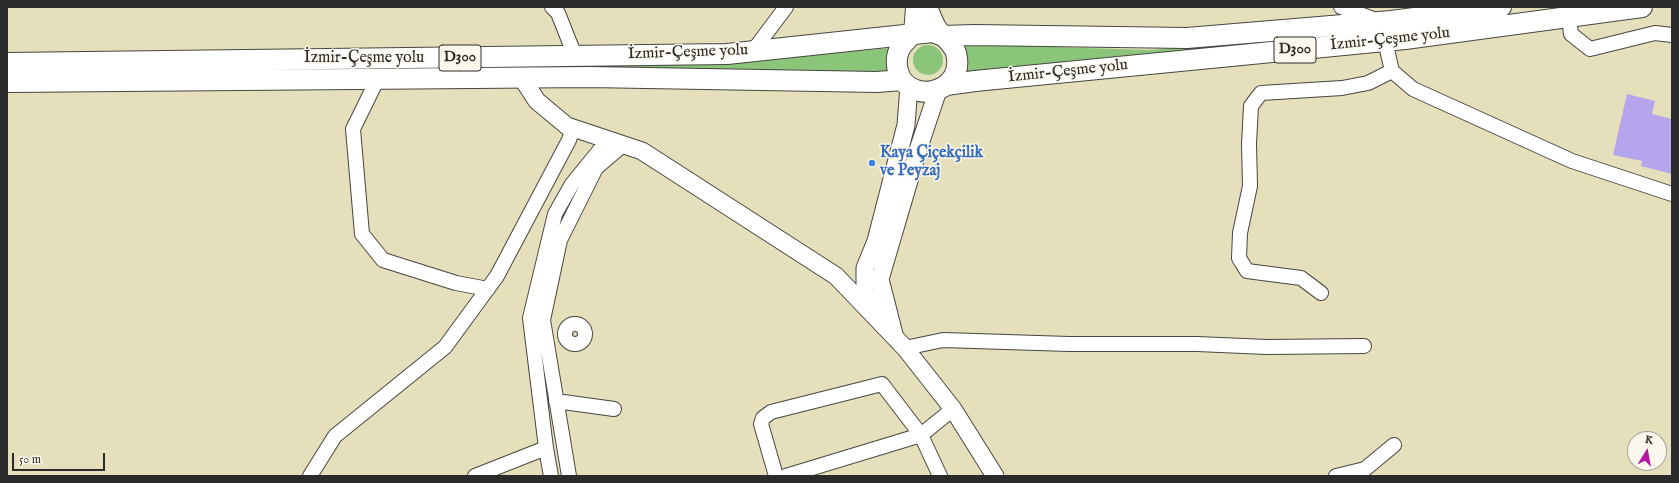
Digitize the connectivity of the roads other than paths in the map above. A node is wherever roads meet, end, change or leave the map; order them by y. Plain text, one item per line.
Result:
1 (552, 7) edge
2 (786, 7) edge
3 (916, 7) edge
4 (927, 7) edge
5 (1341, 7) edge
6 (1501, 7) edge
7 (1642, 7) edge
8 (1569, 18) junction
9 (1379, 22) junction
10 (912, 34) junction
11 (1672, 35) edge
12 (943, 36) junction
13 (1385, 41) junction
14 (753, 51) junction
15 (575, 56) junction
16 (7, 63) edge
17 (1392, 71) junction
18 (522, 78) junction
19 (377, 80) junction
20 (7, 82) edge
21 (906, 83) junction
22 (942, 88) junction
23 (573, 128) junction
24 (615, 143) junction
25 (1672, 194) edge
26 (488, 289) junction
27 (1321, 293) dead end
28 (543, 320) junction
29 (566, 331) dead end
30 (900, 342) junction
31 (1364, 346) dead end
32 (556, 401) junction
33 (953, 409) junction
34 (614, 410) dead end
35 (921, 435) junction
36 (1394, 445) dead end
37 (546, 448) junction
38 (550, 472) edge
39 (571, 475) edge
40 (310, 476) edge
41 (475, 476) edge
42 (776, 476) edge
43 (786, 476) edge
44 (940, 476) edge
45 (994, 476) edge
46 (1336, 476) edge

1 - 15 street
2 - 14 street
3 - 10 highway
4 - 12 highway
5 - 9 street
6 - 9 highway, İzmir-Çeşme yolu / D300
7 - 8 highway, İzmir-Çeşme yolu / D300
8 - 11 street
8 - 13 highway, İzmir-Çeşme yolu / D300
9 - 12 highway, İzmir-Çeşme yolu / D300
10 - 12 highway, D300
10 - 14 highway, İzmir-Çeşme yolu / D300
10 - 21 highway
12 - 22 highway
13 - 17 street
13 - 22 highway, İzmir-Çeşme yolu / D300
14 - 15 highway, İzmir-Çeşme yolu / D300
15 - 16 highway, İzmir-Çeşme yolu / D300
17 - 25 street
17 - 27 street
18 - 19 highway, İzmir-Çeşme yolu / D300
18 - 21 highway, İzmir-Çeşme yolu / D300
18 - 23 main road
19 - 20 highway, İzmir-Çeşme yolu / D300
19 - 26 street
21 - 22 highway, D300
21 - 30 main road
22 - 30 main road
23 - 24 main road
23 - 26 street
24 - 28 street
24 - 30 main road
24 - 37 street
26 - 40 street
28 - 29 street
28 - 32 street
30 - 31 street
30 - 33 main road
32 - 34 street
32 - 39 street
33 - 35 street
33 - 45 main road
35 - 42 street
35 - 43 street
35 - 44 street
36 - 46 street
37 - 38 street
37 - 41 street
38 - 39 street

